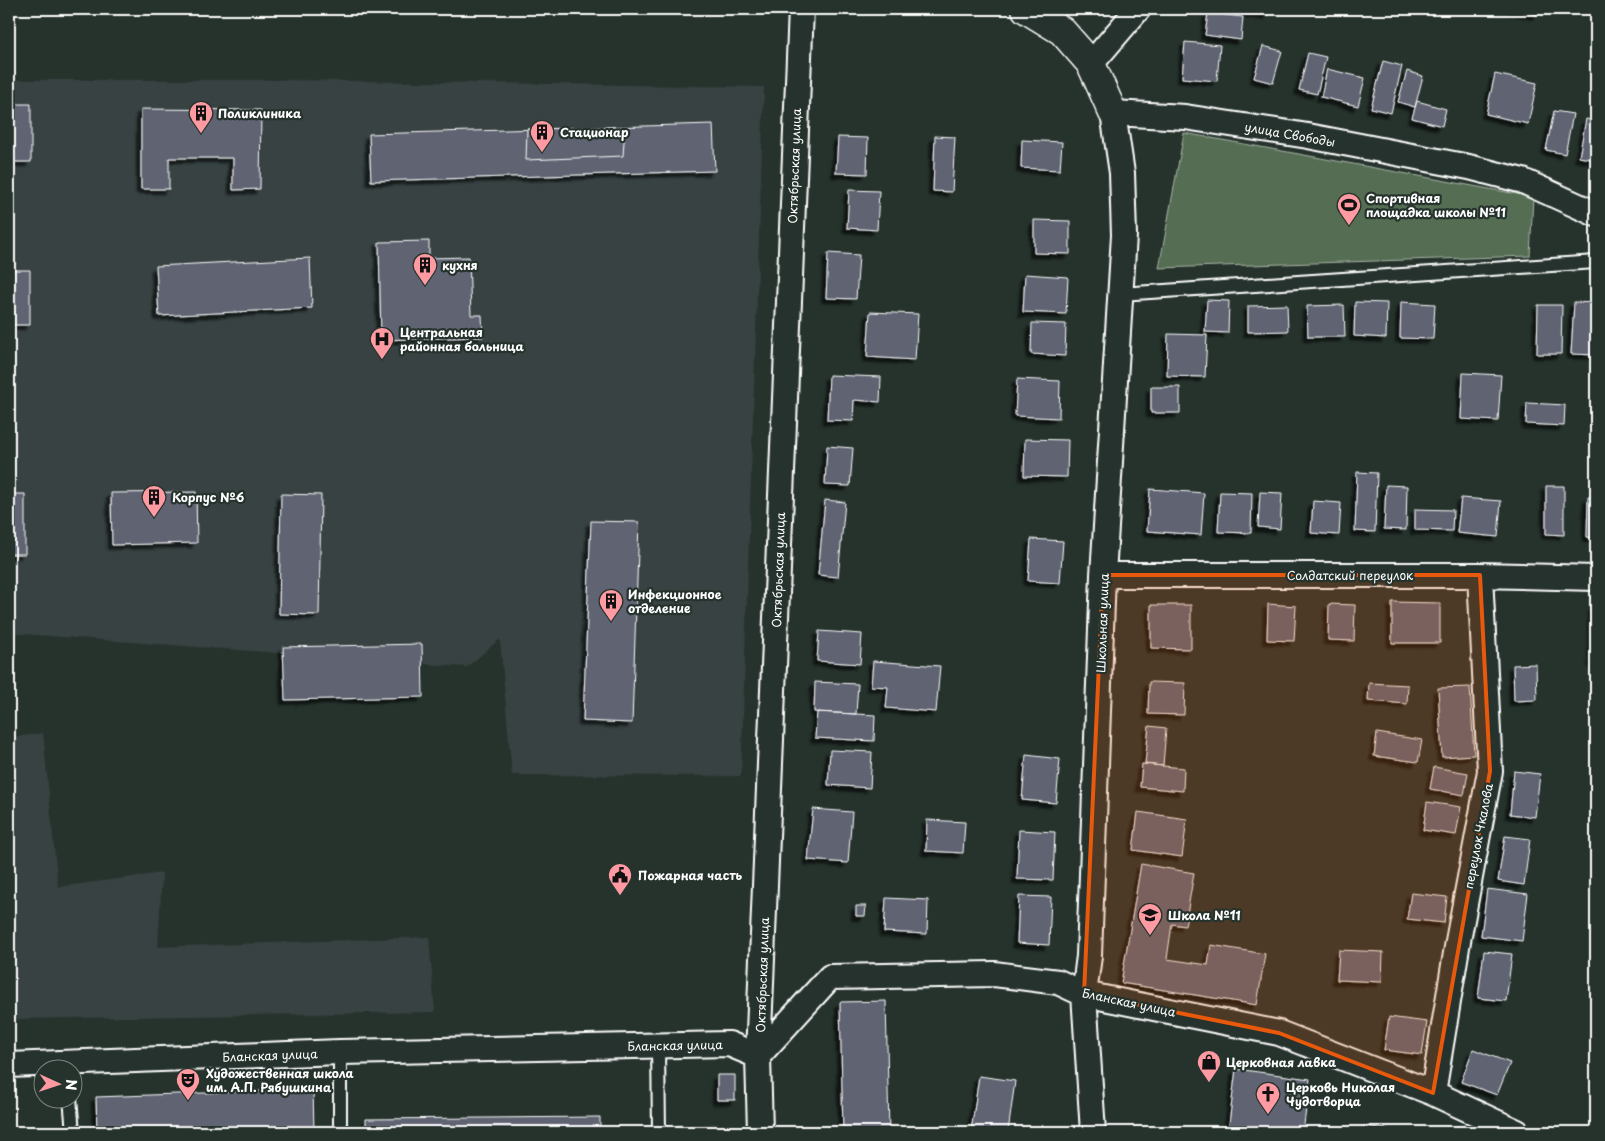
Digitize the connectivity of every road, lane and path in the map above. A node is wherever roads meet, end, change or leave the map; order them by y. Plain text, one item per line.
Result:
1 (800, 9) edge
2 (1026, 9) edge
3 (1138, 9) edge
4 (1092, 64) junction
5 (1113, 113) junction
6 (1596, 214) edge
7 (1596, 262) edge
8 (1120, 294) junction
9 (1103, 575) junction
10 (1480, 575) junction
11 (1596, 578) edge
12 (1084, 994) junction
13 (658, 1046) junction
14 (340, 1052) junction
15 (758, 1056) junction
16 (9, 1065) edge
17 (32, 1065) edge
18 (82, 1065) edge
19 (1433, 1094) junction
20 (71, 1108) edge
21 (73, 1132) edge
22 (340, 1132) edge
23 (659, 1132) edge
24 (760, 1132) edge
25 (1093, 1132) edge
26 (1516, 1132) edge

1 - 15 street, Октябрьская улица
2 - 4 street
3 - 4 street
4 - 5 street
5 - 6 street, улица Свободы
5 - 8 street, Школьная улица
7 - 8 lane
8 - 9 street, Школьная улица
9 - 10 street, Солдатский переулок
9 - 12 street, Школьная улица
10 - 11 street, Солдатский переулок
10 - 19 street, переулок Чкалова
12 - 15 street, Бланская улица
12 - 19 street, Бланская улица
12 - 25 street, Школьная улица
13 - 14 street, Бланская улица
13 - 15 street, Бланская улица
13 - 23 lane
14 - 18 street, Бланская улица
14 - 22 lane
15 - 24 street, Октябрьская улица
16 - 17 street, Бланская улица
19 - 26 street, Бланская улица
20 - 21 lane

